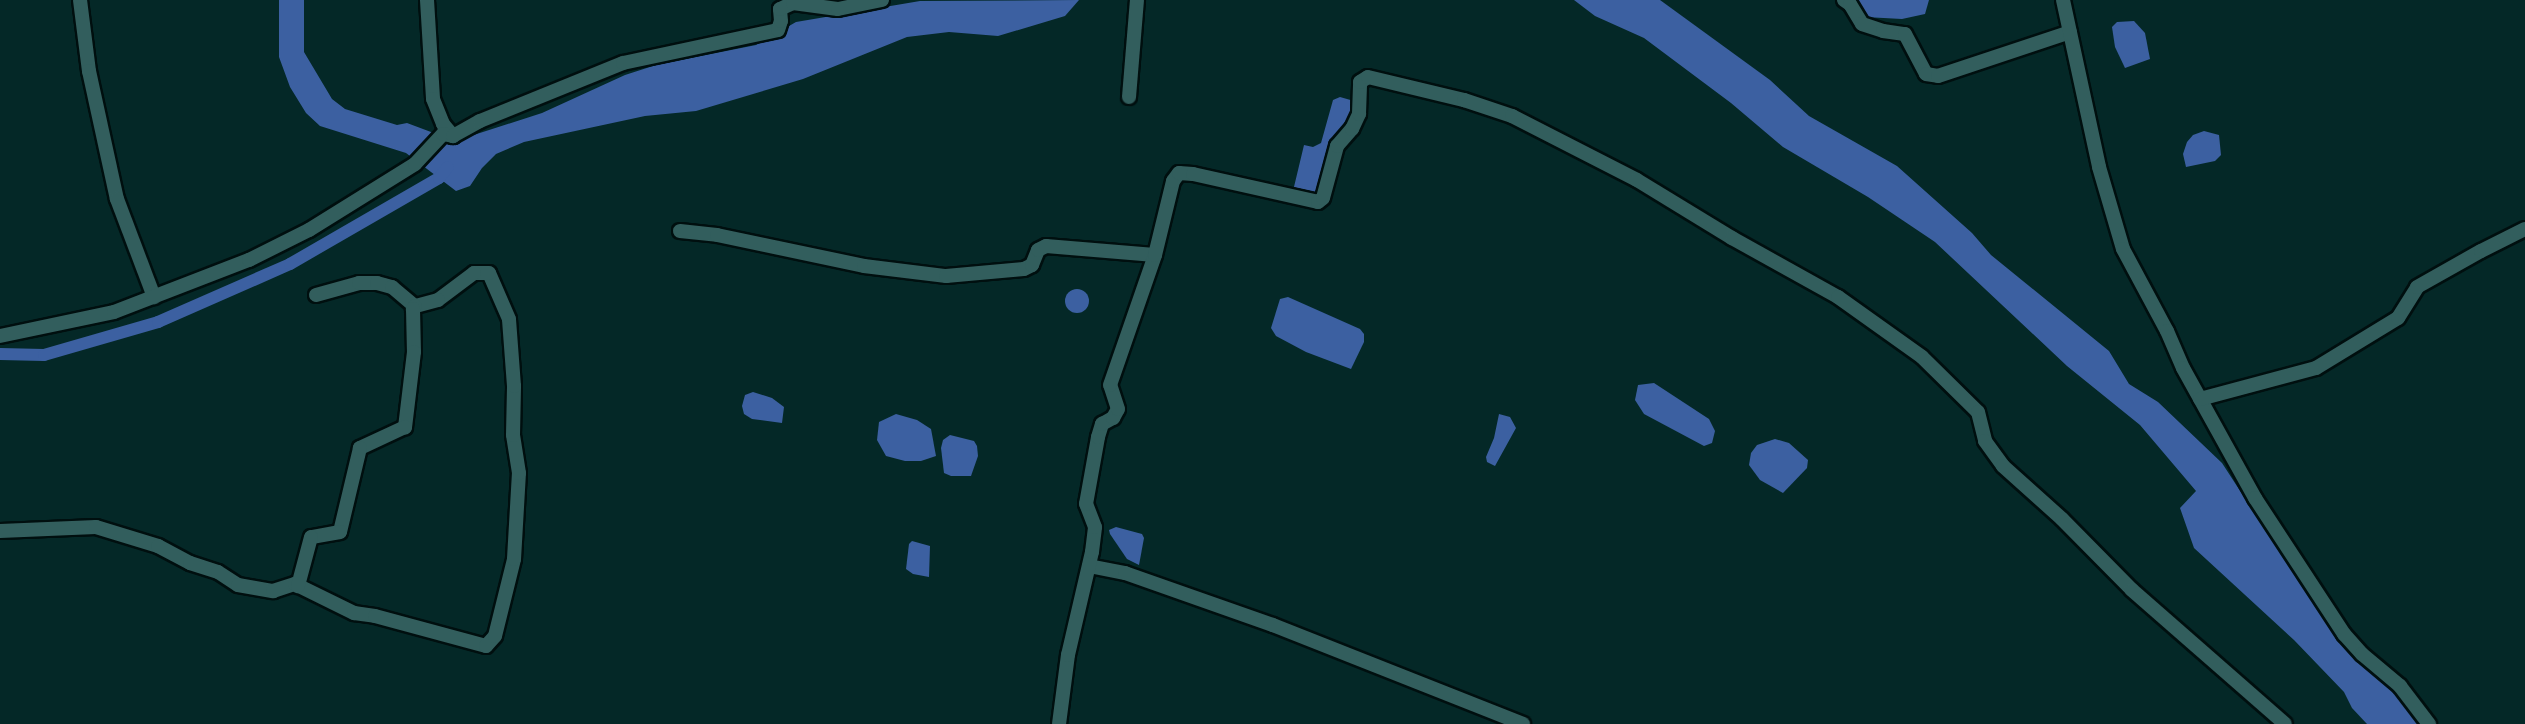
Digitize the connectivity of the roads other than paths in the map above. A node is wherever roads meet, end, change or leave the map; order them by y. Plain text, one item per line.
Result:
1 (80, 0) edge
2 (427, 0) edge
3 (882, 0) edge
4 (1137, 0) edge
5 (1844, 0) edge
6 (2063, 0) edge
7 (779, 4) edge
8 (2070, 32) junction
9 (1129, 97) dead end
10 (448, 135) junction
11 (2525, 229) edge
12 (680, 231) dead end
13 (1155, 255) junction
14 (316, 295) dead end
15 (154, 297) junction
16 (415, 306) junction
17 (0, 336) edge
18 (2200, 399) junction
19 (0, 531) edge
20 (1089, 566) junction
21 (298, 586) junction
22 (1059, 724) edge
23 (1522, 724) edge
24 (2285, 724) edge
25 (2429, 724) edge

1 - 15 street
2 - 10 street
3 - 7 street
4 - 9 street
5 - 8 street
6 - 8 street
7 - 10 street
8 - 18 street
10 - 15 street
11 - 18 street
12 - 13 street
13 - 20 street
13 - 24 street
14 - 16 street
15 - 17 street
16 - 21 street
16 - 21 street
18 - 25 street
19 - 21 street
20 - 22 street
20 - 23 street

